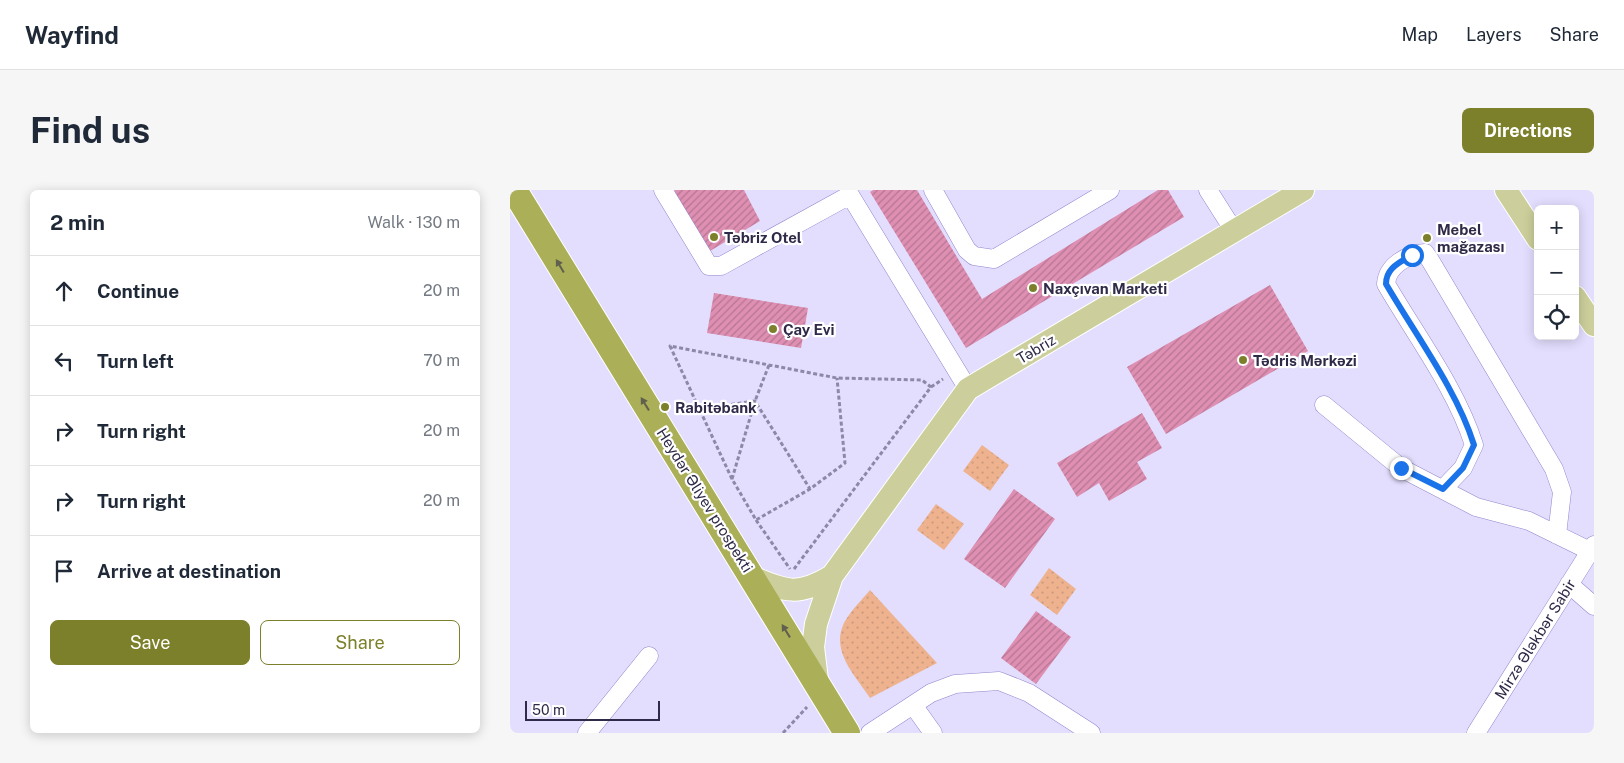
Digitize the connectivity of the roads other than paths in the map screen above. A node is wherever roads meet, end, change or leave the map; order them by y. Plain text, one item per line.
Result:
1 (514, 190) edge
2 (663, 190) edge
3 (933, 190) edge
4 (1110, 190) edge
5 (1208, 190) edge
6 (1303, 190) edge
7 (1506, 190) edge
8 (850, 192) edge
9 (1234, 231) junction
10 (1534, 233) edge
11 (1579, 303) edge
12 (1594, 326) edge
13 (968, 389) junction
14 (1324, 405) dead end
15 (1443, 489) junction
16 (1557, 535) junction
17 (1592, 548) edge
18 (832, 576) junction
19 (752, 577) junction
20 (1569, 584) junction
21 (1594, 606) edge
22 (649, 656) dead end
23 (820, 685) junction
24 (913, 705) junction
25 (587, 733) edge
26 (847, 733) edge
27 (870, 733) edge
28 (933, 733) edge
29 (1091, 733) edge
30 (1476, 733) edge

19 -> 1 highway, Heydər Əliyev prospekti
2 - 8 street
3 - 4 street
5 - 9 street
6 - 9 main road, Təbriz
7 - 10 main road
8 - 13 street
9 - 13 main road, Təbriz
11 - 12 main road
13 - 18 main road, Təbriz
14 - 15 street
15 - 16 street
15 - 16 street
16 - 17 street
17 - 20 street, Mirzə Ələkbər Sabir
18 - 19 main road
18 - 23 main road
23 -> 19 highway, Heydər Əliyev prospekti
20 - 21 street
20 - 30 street, Mirzə Ələkbər Sabir
22 - 25 street
23 - 26 highway, Heydər Əliyev prospekti
24 - 27 street
24 - 28 street
24 - 29 street

